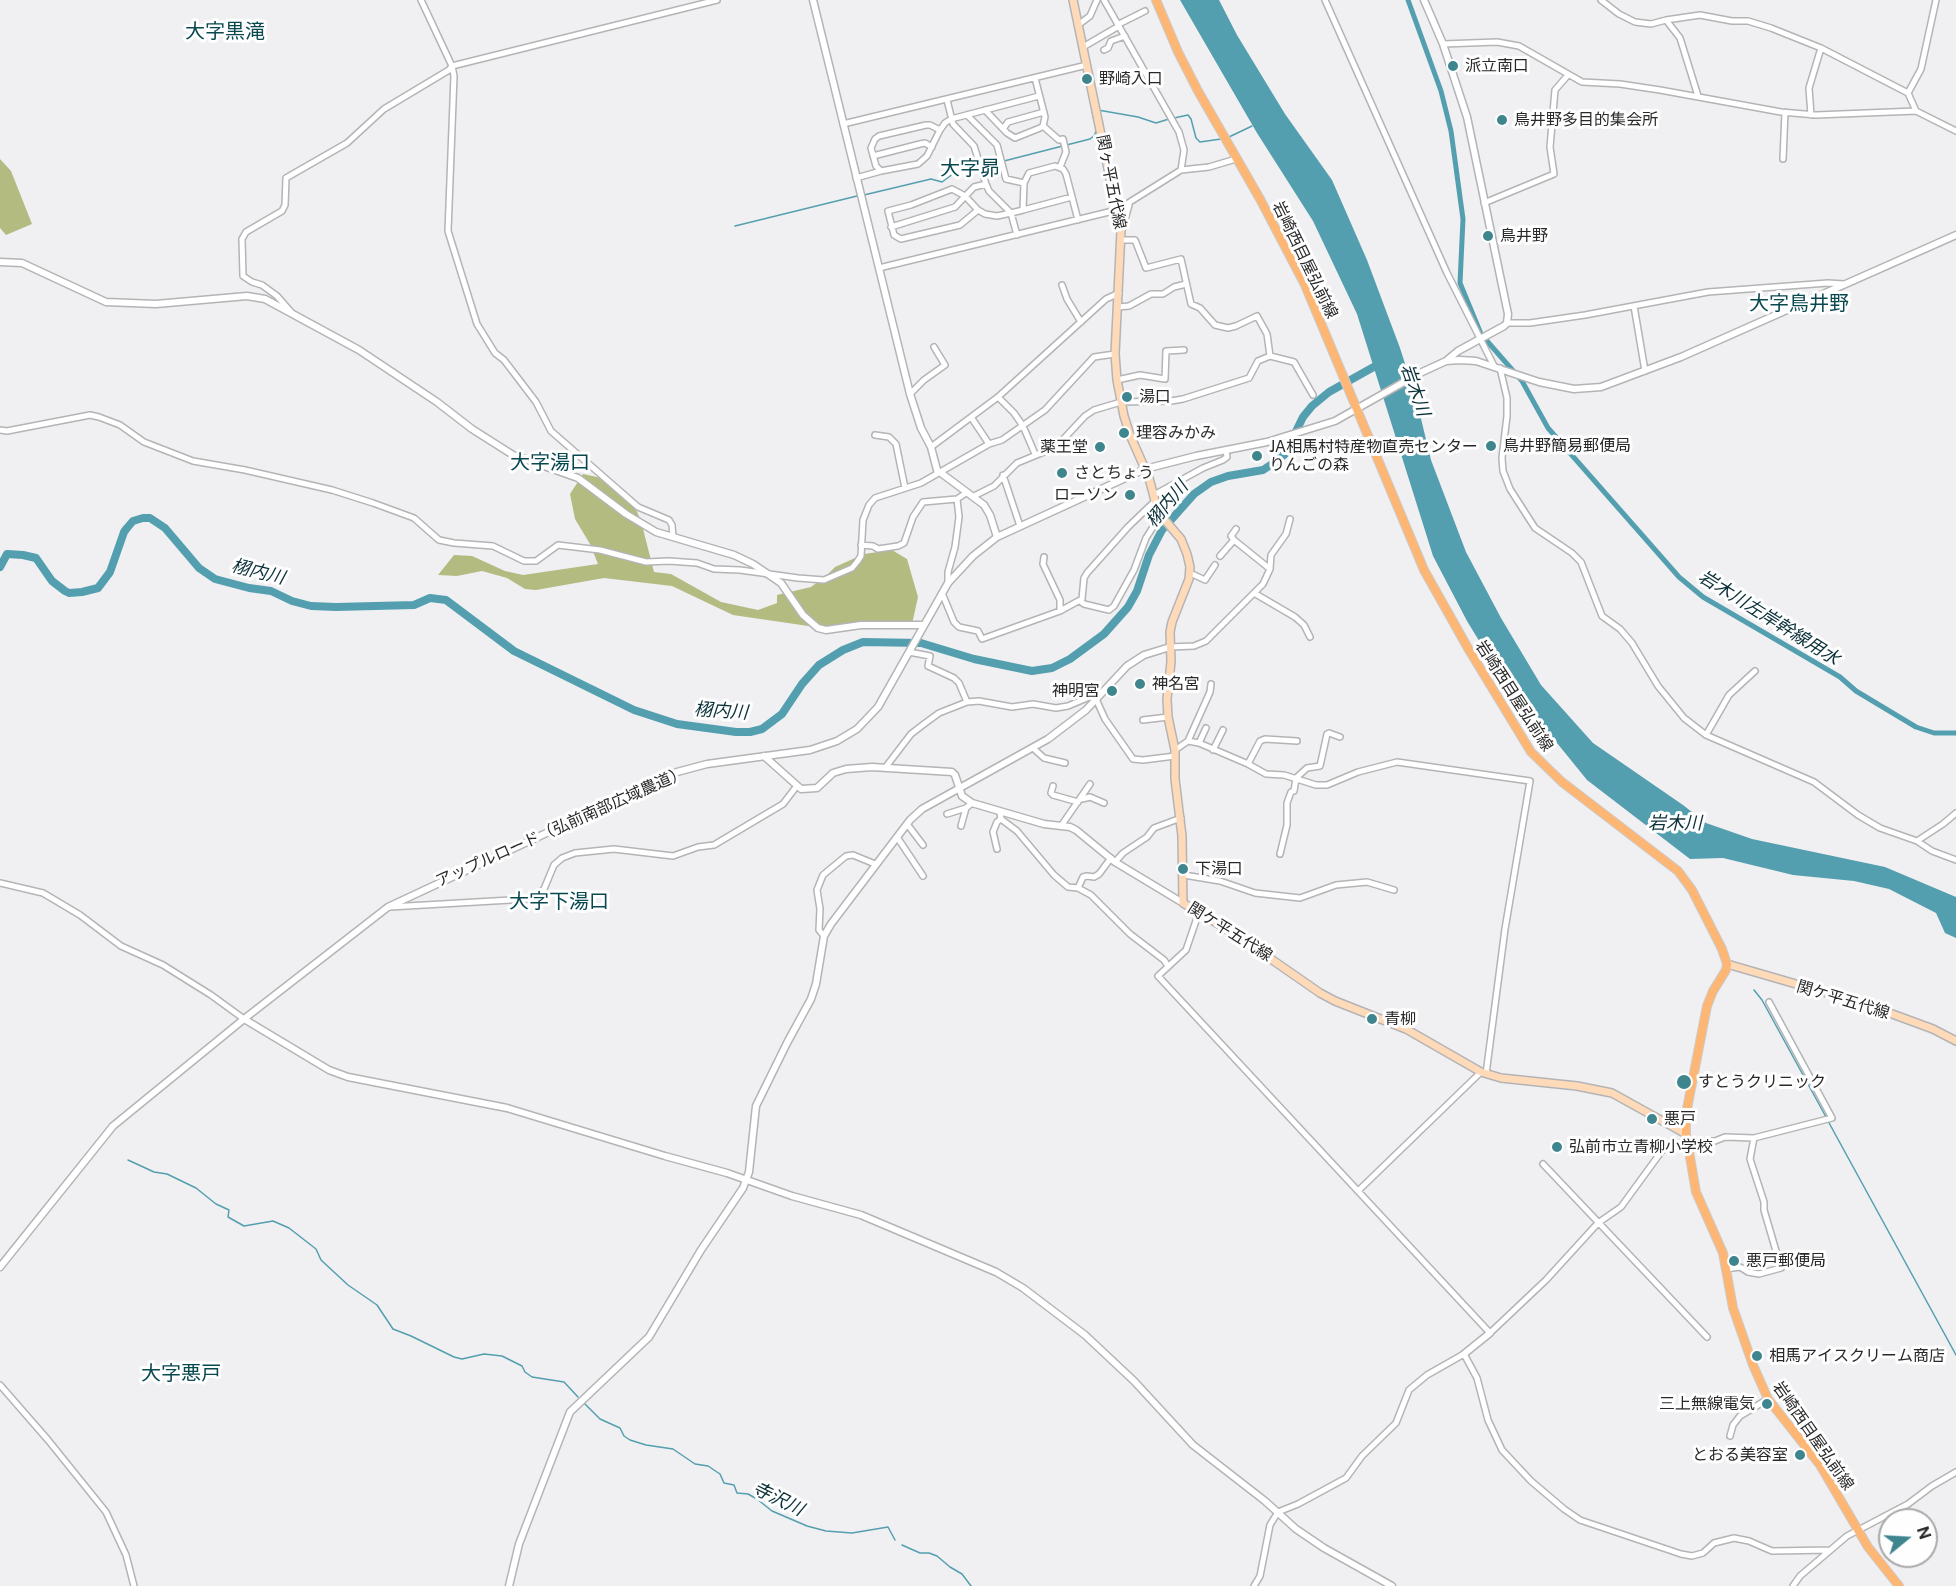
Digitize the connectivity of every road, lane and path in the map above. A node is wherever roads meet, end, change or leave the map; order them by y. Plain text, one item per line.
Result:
1 (421, 0) edge
2 (717, 0) edge
3 (813, 0) edge
4 (1073, 0) edge
5 (1097, 0) edge
6 (1104, 0) edge
7 (1156, 0) edge
8 (1325, 0) edge
9 (1424, 0) edge
10 (1601, 0) edge
11 (1936, 0) edge
12 (1145, 11) dead end
13 (1666, 21) junction
14 (1078, 25) junction
15 (1119, 25) junction
16 (1125, 36) junction
17 (1443, 44) junction
18 (1083, 47) junction
19 (1821, 48) junction
20 (1104, 50) dead end
21 (1086, 65) junction
22 (452, 66) junction
23 (1568, 75) junction
24 (1035, 78) junction
25 (1908, 93) junction
26 (1039, 96) junction
27 (1698, 96) junction
28 (947, 100) junction
29 (985, 110) junction
30 (1916, 111) junction
31 (1044, 112) junction
32 (1785, 112) junction
33 (967, 115) junction
34 (1811, 115) junction
35 (951, 119) junction
36 (843, 124) junction
37 (1043, 126) junction
38 (940, 130) junction
39 (1005, 131) junction
40 (1956, 131) edge
41 (997, 145) junction
42 (932, 147) junction
43 (873, 156) junction
44 (1236, 159) junction
45 (1783, 159) dead end
46 (1060, 167) junction
47 (1181, 170) junction
48 (881, 171) junction
49 (856, 178) junction
50 (1024, 183) junction
51 (986, 184) junction
52 (965, 196) junction
53 (1072, 197) junction
54 (1484, 203) junction
55 (1130, 204) junction
56 (978, 210) junction
57 (1023, 210) junction
58 (1117, 210) junction
59 (1011, 213) junction
60 (1078, 220) junction
61 (891, 227) junction
62 (1121, 231) junction
63 (1017, 235) junction
64 (1956, 235) edge
65 (1122, 240) junction
66 (0, 262) edge
67 (879, 268) junction
68 (1186, 284) junction
69 (1846, 284) junction
70 (1062, 285) dead end
71 (1119, 293) junction
72 (1634, 306) junction
73 (1118, 307) junction
74 (294, 315) junction
75 (1081, 322) junction
76 (1507, 323) junction
77 (1479, 340) junction
78 (934, 347) dead end
79 (1184, 350) dead end
80 (1115, 354) junction
81 (1270, 356) junction
82 (1446, 361) junction
83 (1497, 367) junction
84 (1645, 371) junction
85 (1117, 380) junction
86 (910, 394) junction
87 (1313, 394) dead end
88 (998, 397) junction
89 (1121, 402) junction
90 (1356, 410) junction
91 (971, 417) junction
92 (1023, 426) junction
93 (0, 430) edge
94 (875, 435) dead end
95 (989, 444) junction
96 (931, 447) junction
97 (1226, 450) junction
98 (1035, 454) junction
99 (1145, 469) junction
100 (940, 472) junction
101 (1003, 475) junction
102 (905, 488) junction
103 (966, 493) junction
104 (974, 496) junction
105 (1154, 498) junction
106 (957, 499) junction
107 (1161, 517) junction
108 (1290, 519) dead end
109 (1020, 526) junction
110 (1236, 529) dead end
111 (673, 537) junction
112 (997, 537) junction
113 (1234, 540) junction
114 (861, 545) junction
115 (1220, 556) dead end
116 (1044, 557) dead end
117 (1215, 564) dead end
118 (1270, 569) junction
119 (1190, 573) junction
120 (770, 575) junction
121 (948, 583) junction
122 (942, 593) junction
123 (1254, 593) junction
124 (1080, 601) junction
125 (1060, 611) junction
126 (924, 625) junction
127 (1310, 637) dead end
128 (1170, 647) junction
129 (910, 650) junction
130 (1755, 671) dead end
131 (1210, 684) dead end
132 (1097, 698) junction
133 (967, 702) junction
134 (1168, 717) junction
135 (1143, 720) dead end
136 (1206, 728) dead end
137 (1223, 730) dead end
138 (1706, 735) junction
139 (1340, 737) dead end
140 (1188, 741) junction
141 (1297, 741) dead end
142 (1199, 743) junction
143 (1034, 748) junction
144 (1213, 750) junction
145 (1175, 753) junction
146 (764, 756) junction
147 (1065, 764) dead end
148 (1248, 764) junction
149 (885, 768) junction
150 (1296, 778) junction
151 (1090, 784) dead end
152 (1053, 786) dead end
153 (796, 787) junction
154 (959, 789) junction
155 (1079, 801) junction
156 (1104, 803) dead end
157 (969, 806) junction
158 (1956, 813) edge
159 (947, 814) dead end
160 (1000, 816) junction
161 (1181, 818) junction
162 (907, 824) junction
163 (961, 826) dead end
164 (1061, 826) junction
165 (897, 837) junction
166 (1917, 841) junction
167 (923, 845) dead end
168 (997, 849) dead end
169 (1280, 854) dead end
170 (1113, 860) junction
171 (1956, 860) edge
172 (875, 864) junction
173 (1184, 875) junction
174 (923, 876) dead end
175 (0, 884) edge
176 (1078, 888) junction
177 (1394, 890) dead end
178 (1183, 903) junction
179 (388, 907) junction
180 (1199, 912) junction
181 (824, 936) junction
182 (1727, 964) junction
183 (1168, 966) junction
184 (1769, 1002) dead end
185 (244, 1019) junction
186 (1956, 1041) edge
187 (1484, 1073) junction
188 (1687, 1137) junction
189 (1754, 1138) junction
190 (1543, 1164) dead end
191 (747, 1179) junction
192 (1358, 1191) junction
193 (1598, 1223) junction
194 (0, 1267) edge
195 (1726, 1269) junction
196 (1490, 1333) junction
197 (1707, 1337) dead end
198 (1464, 1354) junction
199 (0, 1385) edge
200 (1768, 1399) junction
201 (1730, 1436) dead end
202 (1956, 1472) edge
203 (1278, 1512) junction
204 (1858, 1528) junction
205 (1830, 1550) junction
206 (134, 1586) edge
207 (509, 1586) edge
208 (1254, 1586) edge
209 (1392, 1586) edge
210 (1793, 1586) edge
211 (1899, 1586) edge

1 - 22 street
2 - 22 street
3 - 36 street
4 - 14 main road, 関ヶ平五代線
5 - 14 street
6 - 15 street
7 - 44 main road, 岩崎西目屋弘前線
8 - 77 street
9 - 17 street
10 - 13 street
11 - 25 street
12 - 15 street
13 - 19 street
13 - 27 street
14 - 18 main road, 関ヶ平五代線
15 - 16 street
15 - 18 street
16 - 20 street
16 - 47 street
17 - 23 street
17 - 54 street
18 - 21 main road, 関ヶ平五代線
19 - 25 street
19 - 34 street
21 - 24 street
21 - 58 main road, 関ヶ平五代線
22 - 74 street
22 - 111 street
23 - 27 street
23 - 54 street
24 - 26 street
24 - 28 street
25 - 30 street
26 - 29 street
26 - 31 street
27 - 32 street
28 - 35 street
28 - 36 street
29 - 33 street
29 - 39 street
30 - 34 street
30 - 40 street
31 - 37 street
31 - 39 street
32 - 34 street
32 - 45 street
33 - 35 street
33 - 41 street
35 - 38 street
35 - 51 street
36 - 49 street
37 - 39 street
37 - 46 street
38 - 42 street
38 - 43 street
39 - 41 street
41 - 50 street
42 - 43 street
42 - 48 street
43 - 48 street
44 - 47 street
44 - 90 main road, 岩崎西目屋弘前線
46 - 50 street
46 - 53 street
47 - 55 street
48 - 49 street
49 - 67 street
50 - 57 street
51 - 52 street
51 - 59 street
52 - 56 street
52 - 61 street
52 - 61 street
53 - 57 street
53 - 60 street
54 - 76 street
55 - 58 street
55 - 62 street
56 - 59 street
56 - 61 street
57 - 59 street
58 - 60 street
58 - 62 main road, 関ヶ平五代線
59 - 63 street
60 - 63 street
62 - 65 main road, 関ヶ平五代線
63 - 67 street
64 - 69 street, アップルロード（弘前南部広域農道）
65 - 68 street
65 - 71 main road, 関ヶ平五代線
66 - 74 street
67 - 86 street
68 - 73 street
68 - 81 street
69 - 72 street
69 - 84 street, アップルロード（弘前南部広域農道）
70 - 75 street
71 - 73 main road, 関ヶ平五代線
71 - 75 street
72 - 76 street
72 - 84 street
73 - 80 main road, 関ヶ平五代線
74 - 111 street
75 - 88 street
76 - 77 street
77 - 82 street
77 - 83 street
78 - 86 street
79 - 85 street
80 - 85 main road, 関ヶ平五代線
80 - 92 street
81 - 87 street
81 - 89 street
82 - 83 street, アップルロード（弘前南部広域農道）
82 - 90 street, アップルロード（弘前南部広域農道）
83 - 84 street, アップルロード（弘前南部広域農道）
83 - 138 street
85 - 89 main road, 関ヶ平五代線
86 - 96 street
88 - 91 street
88 - 92 street
89 - 98 street
89 - 99 main road, 関ヶ平五代線
90 - 97 street, アップルロード（弘前南部広域農道）
90 - 182 main road, 岩崎西目屋弘前線
91 - 95 street
91 - 96 street
92 - 95 street
92 - 98 street
93 - 120 street
94 - 102 street
95 - 100 street
96 - 100 street
97 - 99 street, アップルロード（弘前南部広域農道）
97 - 105 street
98 - 101 street
99 - 105 main road
99 - 109 street, アップルロード（弘前南部広域農道）
100 - 102 street
100 - 103 street
101 - 104 street
101 - 109 street
102 - 114 street
103 - 104 street
103 - 106 street
104 - 112 street
105 - 107 main road
105 - 124 street
106 - 114 street
106 - 121 street
107 - 119 main road
107 - 124 street
108 - 118 street
109 - 112 street, アップルロード（弘前南部広域農道）
110 - 113 street
111 - 120 street
112 - 121 street, アップルロード（弘前南部広域農道）
113 - 115 street
113 - 118 street
114 - 120 street
116 - 125 street
117 - 119 street
118 - 123 street
119 - 128 main road, 関ケ平五代線
120 - 126 street
121 - 122 street, アップルロード（弘前南部広域農道）
122 - 125 street
122 - 126 street, アップルロード（弘前南部広域農道）
123 - 127 street
123 - 128 street
124 - 125 street
126 - 129 street, アップルロード（弘前南部広域農道）
128 - 132 street
128 - 134 main road, 関ケ平五代線
129 - 133 street
129 - 146 street, アップルロード（弘前南部広域農道）
130 - 138 street
131 - 140 street
132 - 133 street
132 - 143 street
132 - 145 street
133 - 149 street
134 - 135 street
134 - 145 main road, 関ケ平五代線
136 - 142 street
137 - 144 street
138 - 166 street
139 - 150 street
140 - 142 street
140 - 145 street
141 - 148 street
142 - 144 street
143 - 147 street
143 - 154 street
144 - 148 street
145 - 161 main road, 関ケ平五代線
146 - 153 street
146 - 179 street, アップルロード（弘前南部広域農道）
148 - 150 street
149 - 153 street
149 - 154 street
150 - 169 street
150 - 187 street
151 - 155 street
152 - 155 street
153 - 179 street
154 - 157 street
154 - 162 street
155 - 156 street
155 - 164 street
157 - 159 street
157 - 160 street
157 - 163 street
158 - 166 street
160 - 164 street
160 - 168 street
160 - 176 street
161 - 170 street
161 - 173 main road, 関ケ平五代線
162 - 165 street
162 - 167 street
164 - 170 street
165 - 172 street
165 - 174 street
166 - 171 street
170 - 176 street
170 - 178 street
172 - 181 street
172 - 181 street
173 - 177 street
173 - 178 main road, 関ケ平五代線
175 - 185 street
176 - 183 street
178 - 180 main road, 関ケ平五代線
179 - 185 street, アップルロード（弘前南部広域農道）
180 - 183 street
180 - 187 main road, 関ケ平五代線
181 - 191 street
182 - 186 main road, 関ケ平五代線
182 - 188 main road, 岩崎西目屋弘前線
183 - 192 street
184 - 189 street
185 - 191 street
185 - 194 street, アップルロード（弘前南部広域農道）
187 - 188 main road, 関ケ平五代線
187 - 192 street
188 - 189 street
188 - 193 street
188 - 195 main road, 岩崎西目屋弘前線
189 - 195 street
190 - 193 street
191 - 203 street
191 - 207 street
192 - 196 street
193 - 196 street
193 - 197 street
195 - 200 main road, 岩崎西目屋弘前線
196 - 198 street
198 - 203 street
198 - 205 street
199 - 206 street
200 - 201 street
200 - 204 main road, 岩崎西目屋弘前線
202 - 204 street
203 - 208 street
203 - 209 street
204 - 205 street
204 - 211 main road, 岩崎西目屋弘前線
205 - 210 street

